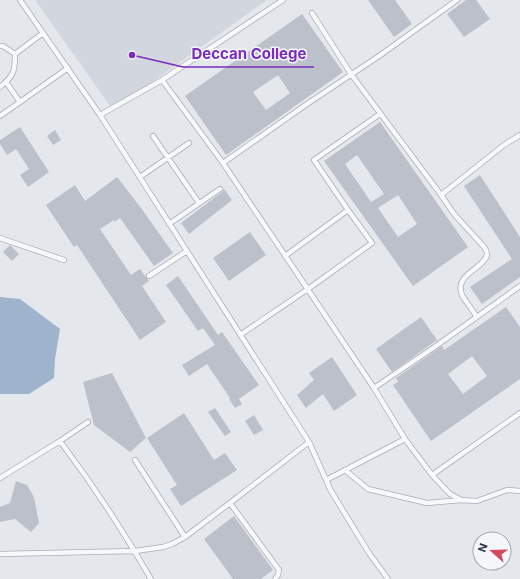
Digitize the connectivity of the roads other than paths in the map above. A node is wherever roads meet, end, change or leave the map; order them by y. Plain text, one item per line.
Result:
1 (20, 0) edge
2 (283, 0) edge
3 (457, 0) edge
4 (312, 13) dead end
5 (43, 33) junction
6 (0, 46) edge
7 (15, 54) junction
8 (68, 68) junction
9 (351, 74) junction
10 (162, 80) junction
11 (6, 82) junction
12 (0, 87) edge
13 (20, 102) junction
14 (380, 114) junction
15 (100, 115) junction
16 (0, 116) edge
17 (520, 135) edge
18 (153, 136) dead end
19 (189, 143) dead end
20 (168, 158) junction
21 (222, 163) junction
22 (140, 178) junction
23 (220, 189) dead end
24 (441, 195) junction
25 (199, 203) junction
26 (348, 210) junction
27 (169, 224) junction
28 (0, 238) edge
29 (187, 251) junction
30 (285, 256) junction
31 (64, 260) dead end
32 (149, 276) dead end
33 (520, 286) edge
34 (308, 289) junction
35 (476, 316) junction
36 (240, 335) junction
37 (374, 388) junction
38 (520, 413) edge
39 (88, 422) dead end
40 (405, 439) junction
41 (60, 441) junction
42 (309, 442) junction
43 (135, 460) dead end
44 (345, 470) junction
45 (432, 475) junction
46 (0, 478) edge
47 (326, 480) junction
48 (520, 490) edge
49 (461, 500) junction
50 (230, 503) junction
51 (185, 537) junction
52 (135, 552) junction
53 (0, 554) edge
54 (151, 579) edge
55 (275, 579) edge
56 (388, 579) edge

1 - 5 lane
2 - 10 lane
3 - 9 lane
4 - 9 lane
5 - 7 lane
5 - 8 lane
6 - 7 lane
7 - 11 lane
8 - 13 lane
8 - 15 lane
9 - 14 lane
9 - 21 lane
10 - 15 lane
10 - 21 lane
11 - 12 lane
11 - 13 lane
13 - 16 lane
14 - 24 lane
14 - 26 lane
15 - 22 lane
17 - 24 lane
18 - 20 lane
19 - 20 lane
20 - 22 lane
20 - 25 lane
21 - 30 lane
22 - 27 lane
23 - 25 lane
24 - 35 lane
25 - 27 lane
26 - 30 lane
26 - 34 lane
27 - 29 lane
28 - 31 lane
29 - 32 lane
29 - 36 lane
30 - 34 lane
33 - 35 lane
34 - 36 lane
34 - 37 lane
35 - 37 lane
36 - 42 lane
37 - 40 lane
38 - 45 lane
39 - 41 lane
40 - 44 lane
40 - 45 lane
41 - 46 lane
41 - 52 lane
42 - 47 lane
42 - 50 lane
43 - 51 lane
44 - 47 lane
44 - 49 lane
45 - 49 lane
47 - 56 lane
48 - 49 lane
50 - 51 lane
50 - 55 lane
51 - 52 lane
52 - 53 lane
52 - 54 lane

